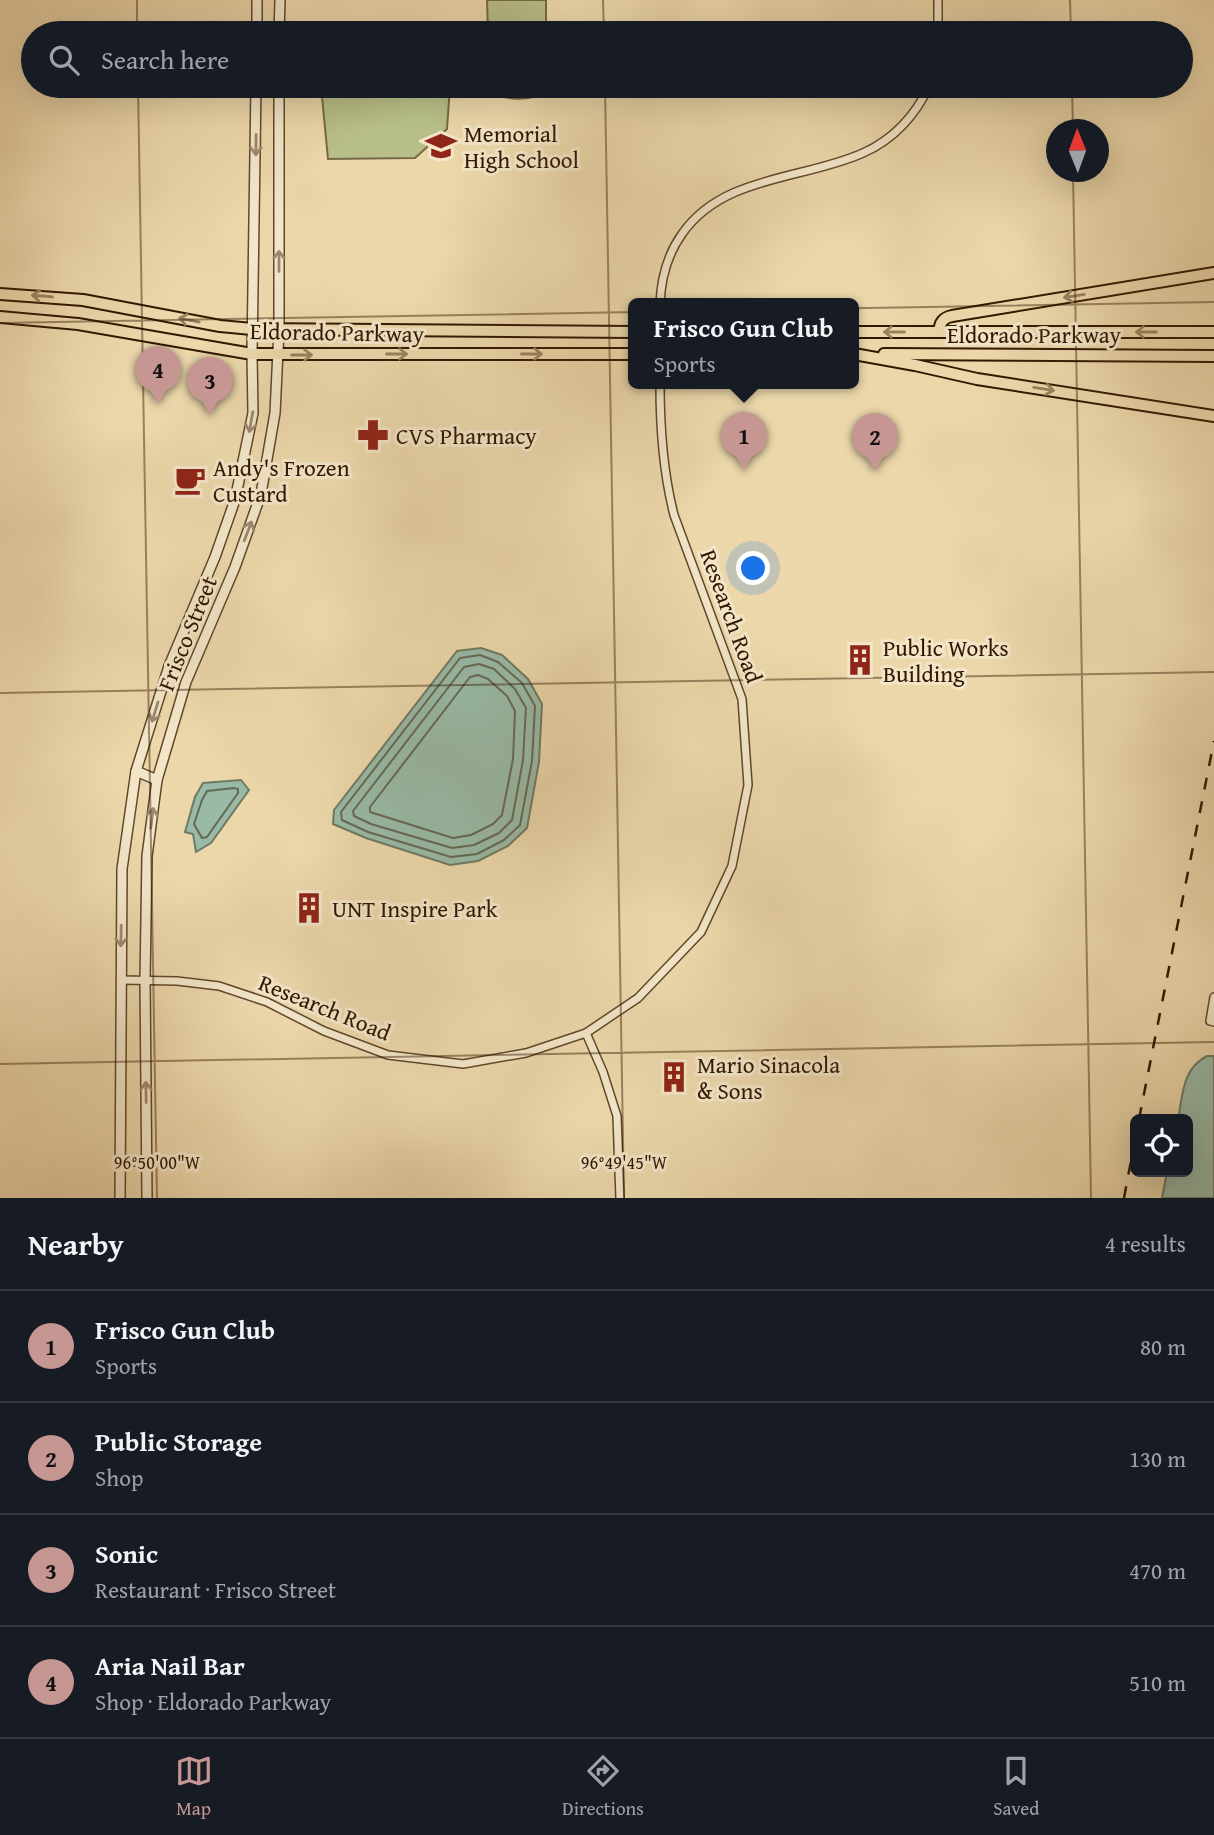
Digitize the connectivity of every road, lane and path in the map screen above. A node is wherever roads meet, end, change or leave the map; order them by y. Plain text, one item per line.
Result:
1 (257, 0) edge
2 (280, 0) edge
3 (938, 0) edge
4 (257, 21) edge
5 (279, 21) edge
6 (938, 21) edge
7 (256, 98) edge
8 (279, 98) edge
9 (922, 98) edge
10 (1214, 273) edge
11 (0, 294) edge
12 (660, 298) edge
13 (83, 300) junction
14 (0, 317) edge
15 (78, 324) junction
16 (252, 329) junction
17 (279, 330) junction
18 (474, 331) junction
19 (628, 332) edge
20 (859, 332) edge
21 (939, 332) junction
22 (1214, 332) edge
23 (252, 354) junction
24 (474, 354) junction
25 (628, 354) edge
26 (859, 354) edge
27 (278, 355) junction
28 (859, 355) edge
29 (1212, 356) edge
30 (660, 389) edge
31 (1214, 416) edge
32 (136, 771) junction
33 (157, 780) junction
34 (145, 980) junction
35 (121, 981) junction
36 (1214, 996) edge
37 (1212, 1021) edge
38 (586, 1033) junction
39 (119, 1161) junction
40 (147, 1161) junction
41 (120, 1198) edge
42 (147, 1198) edge
43 (621, 1198) edge

1 - 4 street
2 - 5 street
3 - 6 street
7 -> 16 street, Frisco Street
17 -> 8 street, Frisco Street
9 - 12 street
10 -> 21 main road
13 -> 11 main road, Eldorado Parkway
13 - 15 main road
16 -> 13 main road, Eldorado Parkway
14 - 15 main road, Eldorado Parkway
15 - 23 main road, Eldorado Parkway
16 - 17 main road, Eldorado Parkway
16 - 23 street, Frisco Street
17 - 18 main road, Eldorado Parkway
17 - 27 street, Frisco Street
18 - 19 main road, Eldorado Parkway
18 - 24 main road
21 -> 20 main road, Eldorado Parkway
22 -> 21 main road, Eldorado Parkway
23 - 27 main road, Eldorado Parkway
23 -> 32 street, Frisco Street
24 -> 25 main road, Eldorado Parkway
27 -> 24 main road, Eldorado Parkway
26 - 29 main road, Eldorado Parkway
33 -> 27 street, Frisco Street
28 -> 31 main road
30 - 38 street, Research Road
32 - 33 street
32 -> 35 street, Frisco Street
34 -> 33 street, Frisco Street
34 - 35 street, Research Road
34 - 38 street, Research Road
40 -> 34 street, Frisco Street
35 - 39 street, Frisco Street
36 - 37 street
38 - 43 street
39 - 40 street
39 - 41 street, Frisco Street
40 - 42 street, Frisco Street

